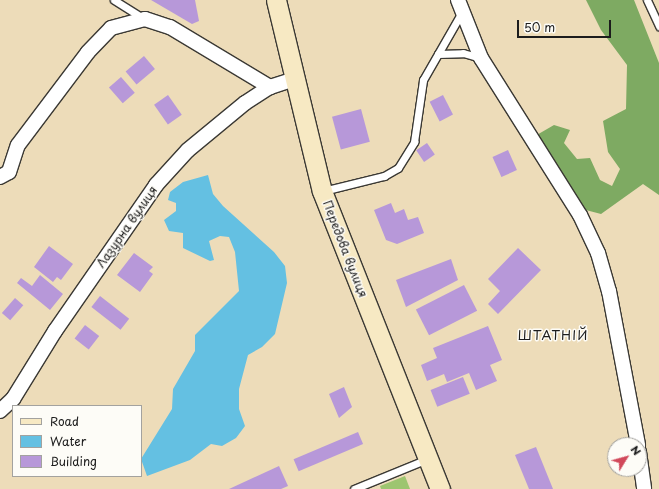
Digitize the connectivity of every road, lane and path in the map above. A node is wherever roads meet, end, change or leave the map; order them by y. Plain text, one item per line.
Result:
1 (114, 0) edge
2 (276, 0) edge
3 (647, 0) edge
4 (460, 7) edge
5 (145, 19) junction
6 (659, 26) edge
7 (438, 54) junction
8 (481, 58) junction
9 (292, 80) junction
10 (270, 87) junction
11 (0, 177) edge
12 (322, 191) junction
13 (0, 411) edge
14 (636, 437) edge
15 (427, 458) junction
16 (642, 477) edge
17 (354, 489) edge
18 (440, 489) edge
19 (644, 489) edge

1 - 5 lane
2 - 9 street, Передова вулиця
3 - 6 lane
4 - 7 lane
4 - 8 street
5 - 10 street
5 - 11 street
7 - 8 lane
7 - 12 lane
8 - 14 street
9 - 10 street, Лазурна вулиця
9 - 12 street, Передова вулиця
10 - 13 street, Лазурна вулиця
12 - 15 street, Передова вулиця
15 - 17 lane
15 - 18 street, Передова вулиця
16 - 19 street

